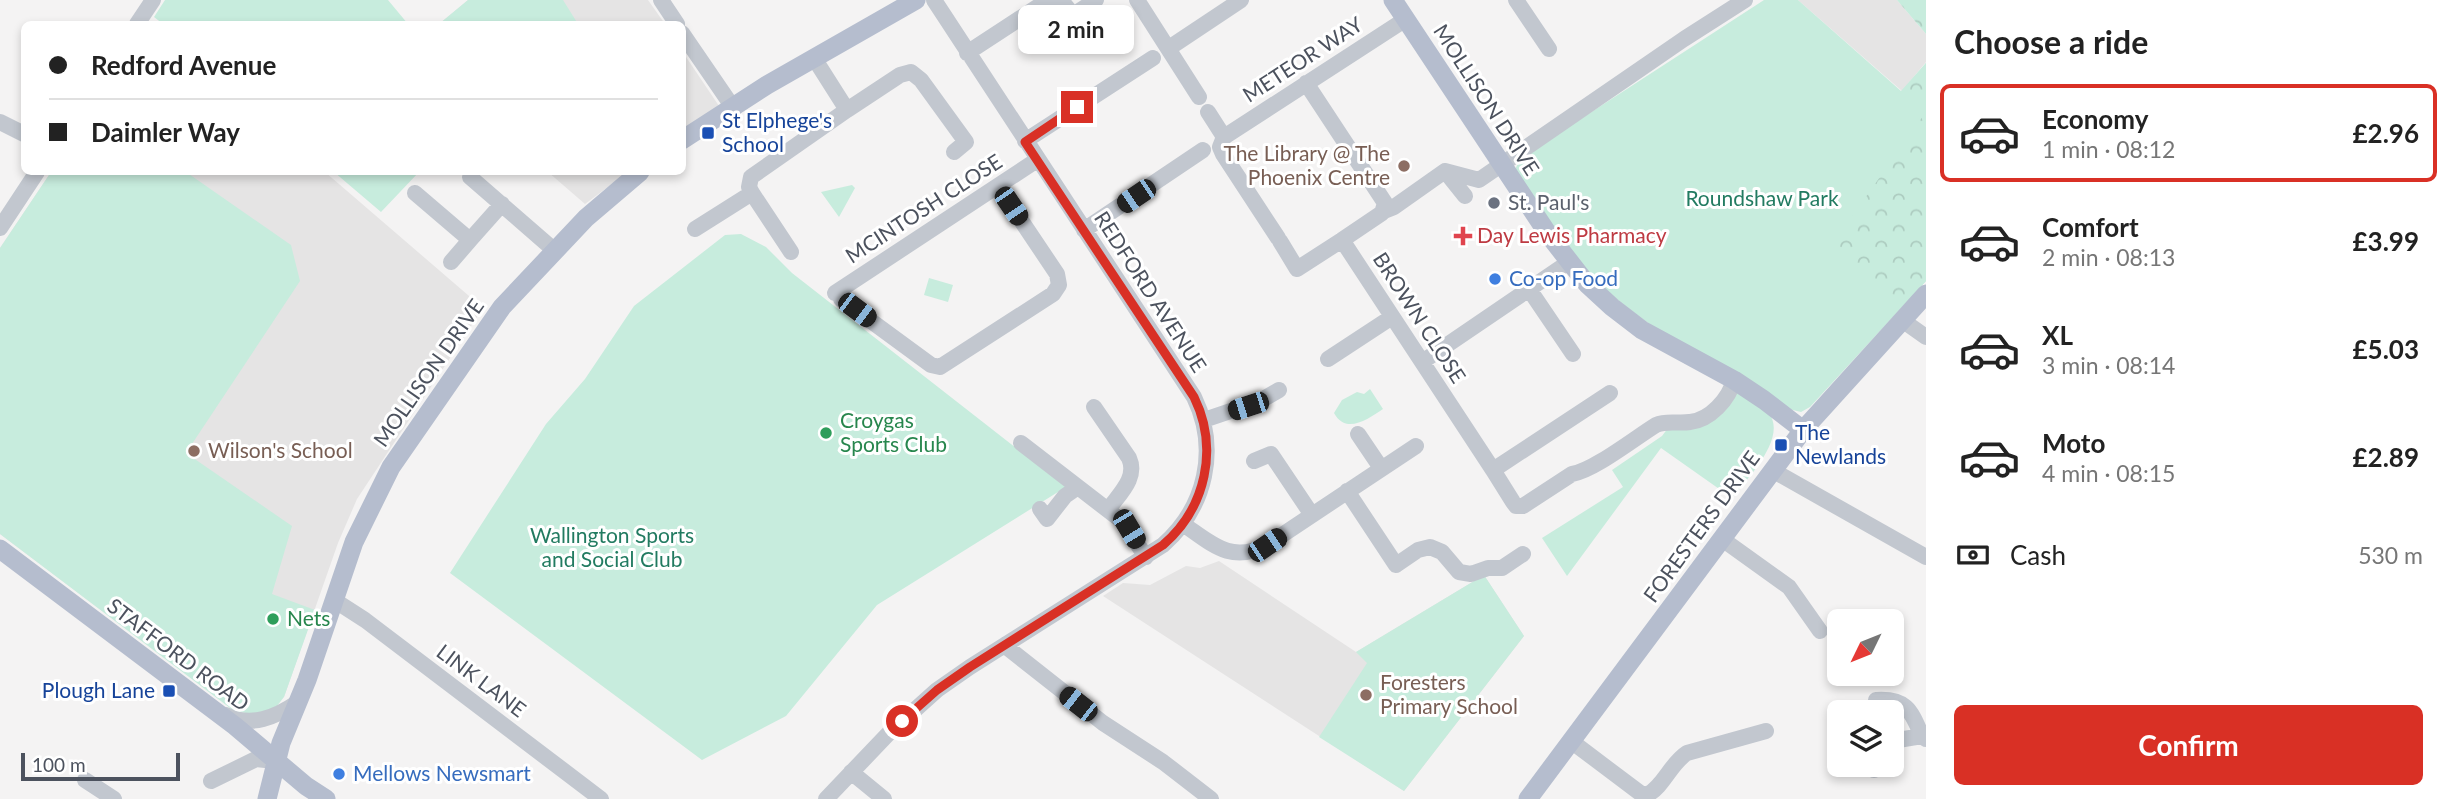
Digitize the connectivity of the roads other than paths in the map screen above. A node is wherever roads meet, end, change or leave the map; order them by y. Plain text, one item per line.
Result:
1 (153, 0) edge
2 (661, 0) edge
3 (916, 0) edge
4 (934, 0) edge
5 (1048, 0) edge
6 (1061, 0) edge
7 (1096, 0) edge
8 (1137, 0) edge
9 (1241, 0) edge
10 (1393, 0) edge
11 (1516, 0) edge
12 (1745, 0) edge
13 (895, 5) edge
14 (1073, 15) junction
15 (1406, 19) junction
16 (138, 21) edge
17 (675, 21) edge
18 (1046, 33) dead end
19 (686, 39) edge
20 (1169, 48) junction
21 (1549, 49) dead end
22 (967, 54) junction
23 (814, 58) junction
24 (1153, 58) dead end
25 (1306, 83) junction
26 (1199, 97) dead end
27 (732, 106) junction
28 (847, 110) junction
29 (1208, 112) dead end
30 (0, 122) edge
31 (21, 132) edge
32 (686, 137) edge
33 (1224, 137) junction
34 (1025, 142) junction
35 (1203, 150) dead end
36 (954, 152) dead end
37 (1037, 160) junction
38 (1502, 165) junction
39 (1445, 171) junction
40 (35, 175) edge
41 (636, 175) edge
42 (470, 177) dead end
43 (998, 186) junction
44 (415, 193) dead end
45 (752, 193) junction
46 (1465, 196) dead end
47 (502, 204) junction
48 (1384, 211) junction
49 (0, 228) edge
50 (695, 229) dead end
51 (1084, 230) junction
52 (470, 240) junction
53 (1342, 240) junction
54 (554, 250) junction
55 (791, 252) dead end
56 (451, 262) dead end
57 (1569, 262) junction
58 (1529, 289) junction
59 (1926, 294) edge
60 (1392, 317) junction
61 (1902, 320) junction
62 (1926, 337) edge
63 (1573, 354) dead end
64 (1328, 359) dead end
65 (1422, 362) junction
66 (1734, 380) junction
67 (1279, 390) dead end
68 (1611, 393) dead end
69 (1094, 407) dead end
70 (1204, 421) junction
71 (1803, 430) junction
72 (1358, 434) dead end
73 (1021, 443) dead end
74 (1416, 446) dead end
75 (1254, 461) dead end
76 (1381, 468) junction
77 (1493, 470) junction
78 (1772, 470) junction
79 (1078, 487) junction
80 (1347, 491) junction
81 (1040, 509) dead end
82 (1108, 510) junction
83 (1312, 515) junction
84 (1183, 524) junction
85 (1722, 539) junction
86 (0, 549) edge
87 (1524, 554) dead end
88 (1146, 556) junction
89 (1926, 558) edge
90 (334, 600) junction
91 (1820, 631) dead end
92 (1006, 644) junction
93 (1876, 700) dead end
94 (298, 702) junction
95 (208, 706) junction
96 (1766, 731) dead end
97 (1924, 738) edge
98 (1904, 740) edge
99 (1570, 741) junction
100 (275, 761) junction
101 (851, 772) junction
102 (85, 780) dead end
103 (211, 781) dead end
104 (320, 798) edge
105 (114, 799) edge
106 (267, 799) edge
107 (601, 799) edge
108 (826, 799) edge
109 (884, 799) edge
110 (1211, 799) edge
111 (1528, 799) edge

1 - 16 street
2 - 17 street
3 - 13 main road
4 - 22 street, REDFORD AVENUE
5 - 22 street
6 - 14 street
7 - 14 street
8 - 20 street
9 - 20 street
10 - 15 main road, MOLLISON DRIVE
11 - 21 street
12 - 38 street
13 - 23 main road
14 - 18 street
15 - 25 street, METEOR WAY
15 - 38 main road, MOLLISON DRIVE
19 - 27 street
20 - 26 street
22 - 34 street, REDFORD AVENUE
23 - 27 main road
23 - 28 street
24 - 34 street
25 - 33 street, METEOR WAY
25 - 48 street
27 - 32 main road
28 - 36 street
28 - 45 street
29 - 33 street
30 - 31 street
33 - 53 street
34 - 37 street, REDFORD AVENUE
35 - 51 street
37 - 43 street, MCINTOSH CLOSE
37 - 51 street, REDFORD AVENUE
38 - 39 street
38 - 57 main road, MOLLISON DRIVE
39 - 46 street
39 - 48 street
40 - 49 street
41 - 54 main road, MOLLISON DRIVE
42 - 47 street
43 - 43 street, MCINTOSH CLOSE
44 - 52 street
45 - 50 street
45 - 55 street
47 - 52 street
47 - 54 street
48 - 53 street
51 - 70 street, REDFORD AVENUE
52 - 56 street
53 - 60 street, BROWN CLOSE
54 - 90 main road, MOLLISON DRIVE
57 - 58 street
57 - 66 main road, MOLLISON DRIVE
58 - 63 street
58 - 65 street
59 - 61 main road, FORESTERS DRIVE
60 - 64 street
60 - 65 street, BROWN CLOSE
61 - 62 street
61 - 71 main road, FORESTERS DRIVE
65 - 77 street, BROWN CLOSE
66 - 71 main road, MOLLISON DRIVE
66 - 77 street, BROWN CLOSE
67 - 70 street
68 - 77 street
69 - 82 street
70 - 84 street, REDFORD AVENUE
71 - 78 main road, FORESTERS DRIVE
72 - 76 street
73 - 79 street
74 - 76 street
75 - 83 street
76 - 80 street
78 - 85 main road, FORESTERS DRIVE
78 - 89 street
79 - 81 street
79 - 82 street
80 - 83 street
80 - 87 street
82 - 88 street
83 - 84 street
84 - 88 street, REDFORD AVENUE
85 - 91 street
85 - 99 main road, FORESTERS DRIVE
86 - 95 main road, STAFFORD ROAD
88 - 92 street, REDFORD AVENUE
90 - 94 main road, MOLLISON DRIVE
90 - 107 street, LINK LANE
92 - 101 street, REDFORD AVENUE
92 - 110 street
93 - 97 street
94 - 95 street
94 - 100 main road, MOLLISON DRIVE
95 - 100 main road, STAFFORD ROAD
96 - 99 street
97 - 98 street
99 - 111 main road, FORESTERS DRIVE
100 - 103 street
100 - 104 main road, STAFFORD ROAD
100 - 106 main road
101 - 108 street, REDFORD AVENUE
101 - 109 street
102 - 105 street

